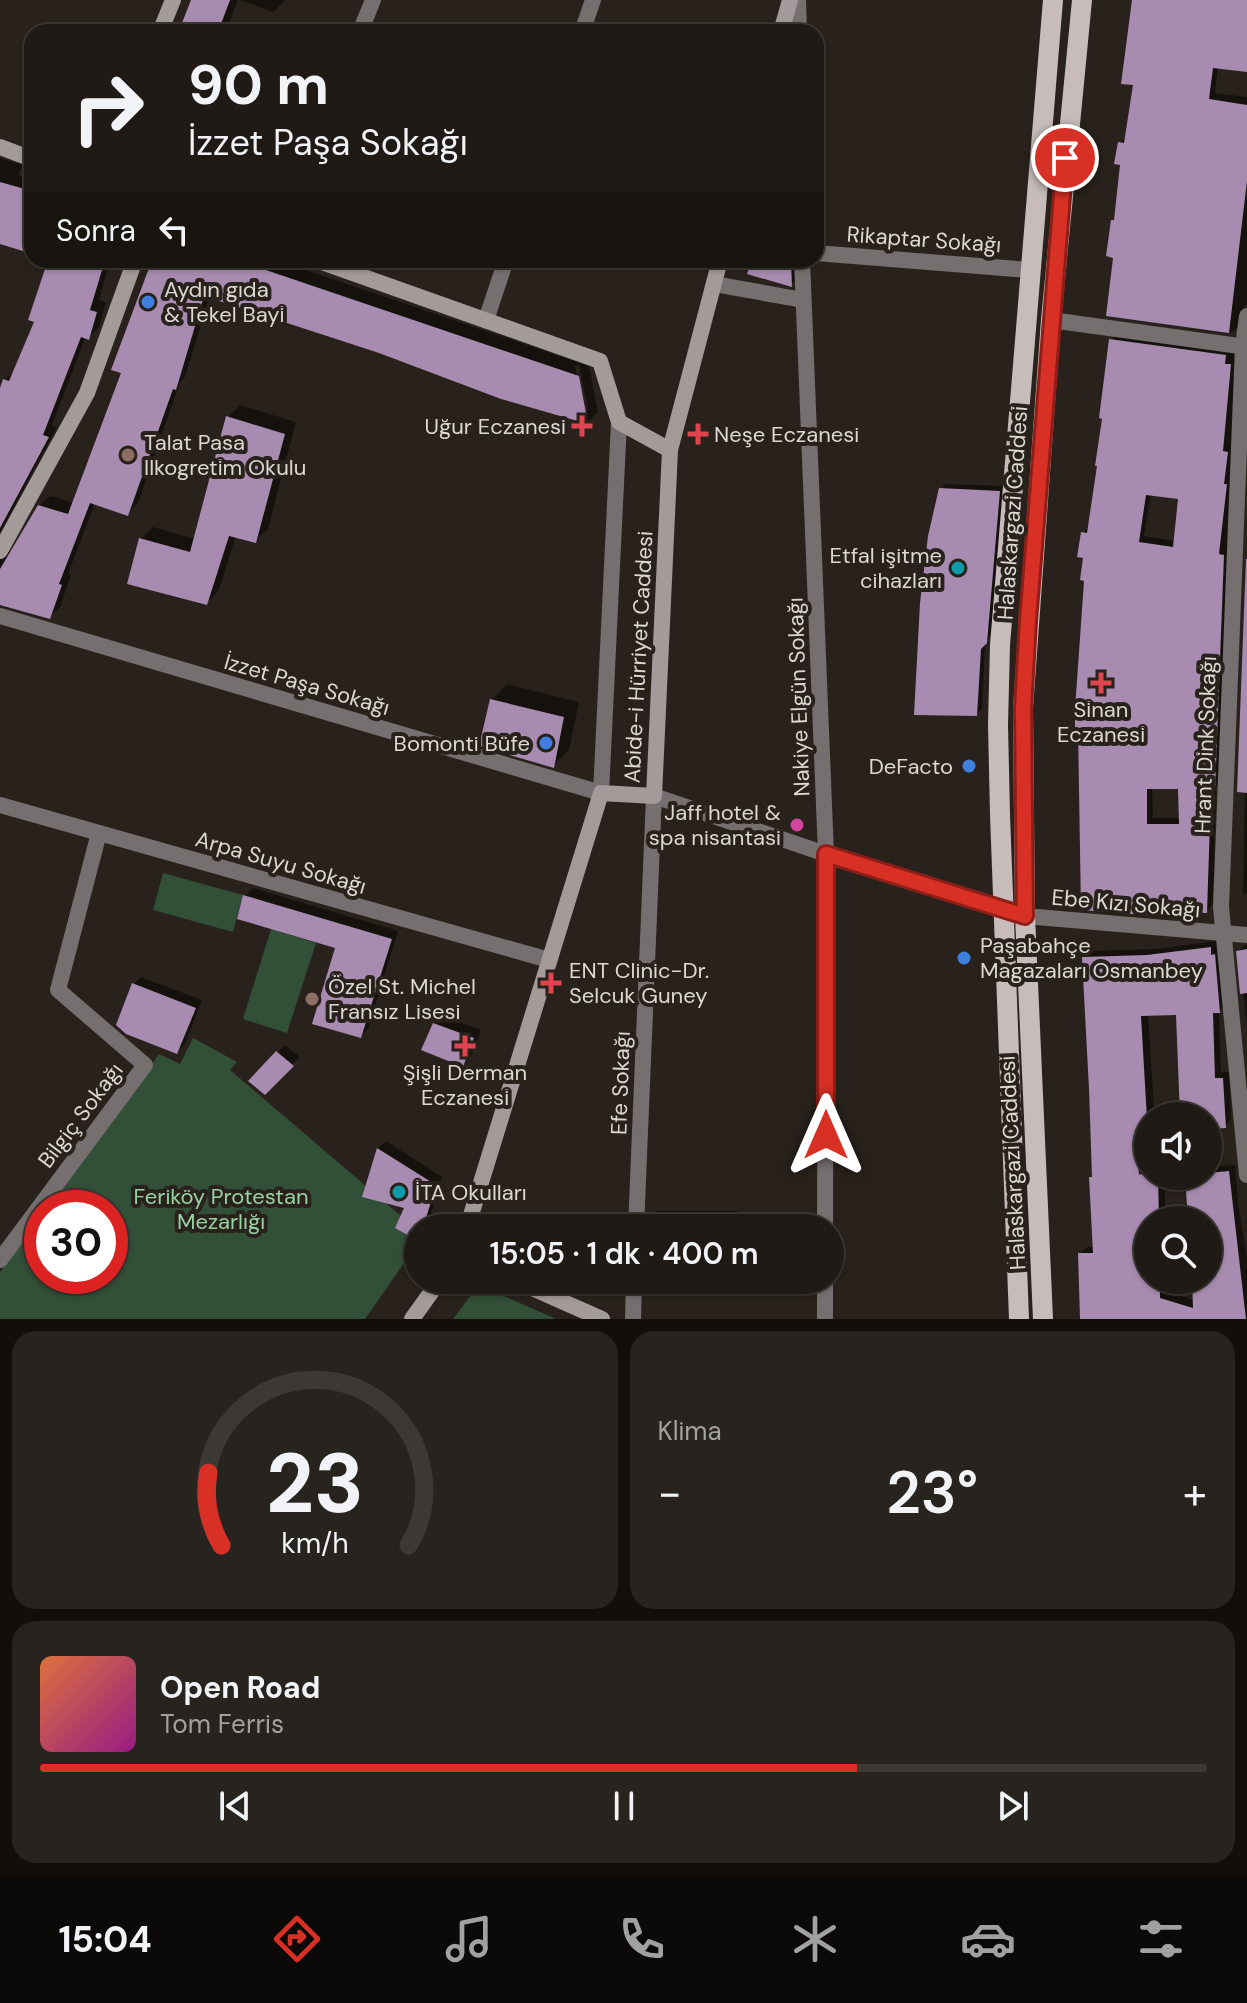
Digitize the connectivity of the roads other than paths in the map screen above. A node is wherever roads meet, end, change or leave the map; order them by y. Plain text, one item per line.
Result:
1 (173, 0) edge
2 (373, 0) edge
3 (593, 0) edge
4 (790, 0) edge
5 (798, 0) edge
6 (1053, 0) edge
7 (1082, 0) edge
8 (163, 24) edge
9 (363, 24) edge
10 (585, 24) edge
11 (783, 24) edge
12 (799, 24) edge
13 (0, 147) edge
14 (24, 156) edge
15 (824, 254) edge
16 (132, 268) edge
17 (339, 268) edge
18 (503, 268) edge
19 (718, 268) edge
20 (802, 268) edge
21 (1029, 270) junction
22 (714, 284) junction
23 (803, 300) junction
24 (1247, 316) edge
25 (486, 320) junction
26 (1051, 320) junction
27 (1245, 346) edge
28 (619, 422) junction
29 (670, 450) junction
30 (0, 551) edge
31 (0, 616) edge
32 (601, 793) junction
33 (654, 796) junction
34 (0, 805) edge
35 (99, 833) junction
36 (826, 854) junction
37 (1004, 910) junction
38 (1025, 916) junction
39 (1247, 922) edge
40 (1224, 935) junction
41 (1247, 935) edge
42 (549, 960) junction
43 (1247, 1175) edge
44 (471, 1214) edge
45 (637, 1214) edge
46 (825, 1214) edge
47 (0, 1260) edge
48 (430, 1294) edge
49 (546, 1294) edge
50 (634, 1294) edge
51 (825, 1294) edge
52 (1045, 1318) edge
53 (412, 1319) edge
54 (602, 1319) edge
55 (633, 1319) edge
56 (825, 1319) edge
57 (1019, 1319) edge

1 - 8 main road
2 - 9 street
3 - 10 street
4 - 11 main road
5 - 12 street
6 - 21 main road, Halaskargazi Caddesi
7 - 26 main road, Halaskargazi Caddesi
13 - 14 main road
15 - 21 street, Rikaptar Sokağı
16 - 30 main road
17 - 25 main road
18 - 25 street
19 - 22 main road, Abide-i Hürriyet Caddesi
20 - 23 street, Nakiye Elgün Sokağı
21 - 37 main road, Halaskargazi Caddesi
22 - 23 street
22 - 29 main road, Abide-i Hürriyet Caddesi
23 - 36 street, Nakiye Elgün Sokağı
24 - 27 street, Hrant Dink Sokağı
25 - 28 main road
26 - 27 street
26 - 38 main road, Halaskargazi Caddesi
27 - 40 street, Hrant Dink Sokağı
28 - 29 main road
28 - 32 street
29 - 33 main road, Abide-i Hürriyet Caddesi
31 - 32 street, İzzet Paşa Sokağı
32 - 33 main road, Abide-i Hürriyet Caddesi
32 - 42 main road, Abide-i Hürriyet Caddesi
33 - 36 street
33 - 45 street, Efe Sokağı
34 - 35 street, Arpa Suyu Sokağı
35 - 42 street, Arpa Suyu Sokağı
35 - 47 street, Bilgiç Sokağı
36 - 37 street
36 - 46 street, Nakiye Elgün Sokağı
37 - 38 main road
37 - 57 main road, Halaskargazi Caddesi
38 - 40 street, Ebe Kızı Sokağı
38 - 52 main road, Halaskargazi Caddesi
39 - 40 street, Ebe Kızı Sokağı
40 - 41 street, Ebe Kızı Sokağı
40 - 43 street, Hrant Dink Sokağı
42 - 44 main road, Abide-i Hürriyet Caddesi
48 - 53 main road
49 - 54 main road
50 - 55 street
51 - 56 street

